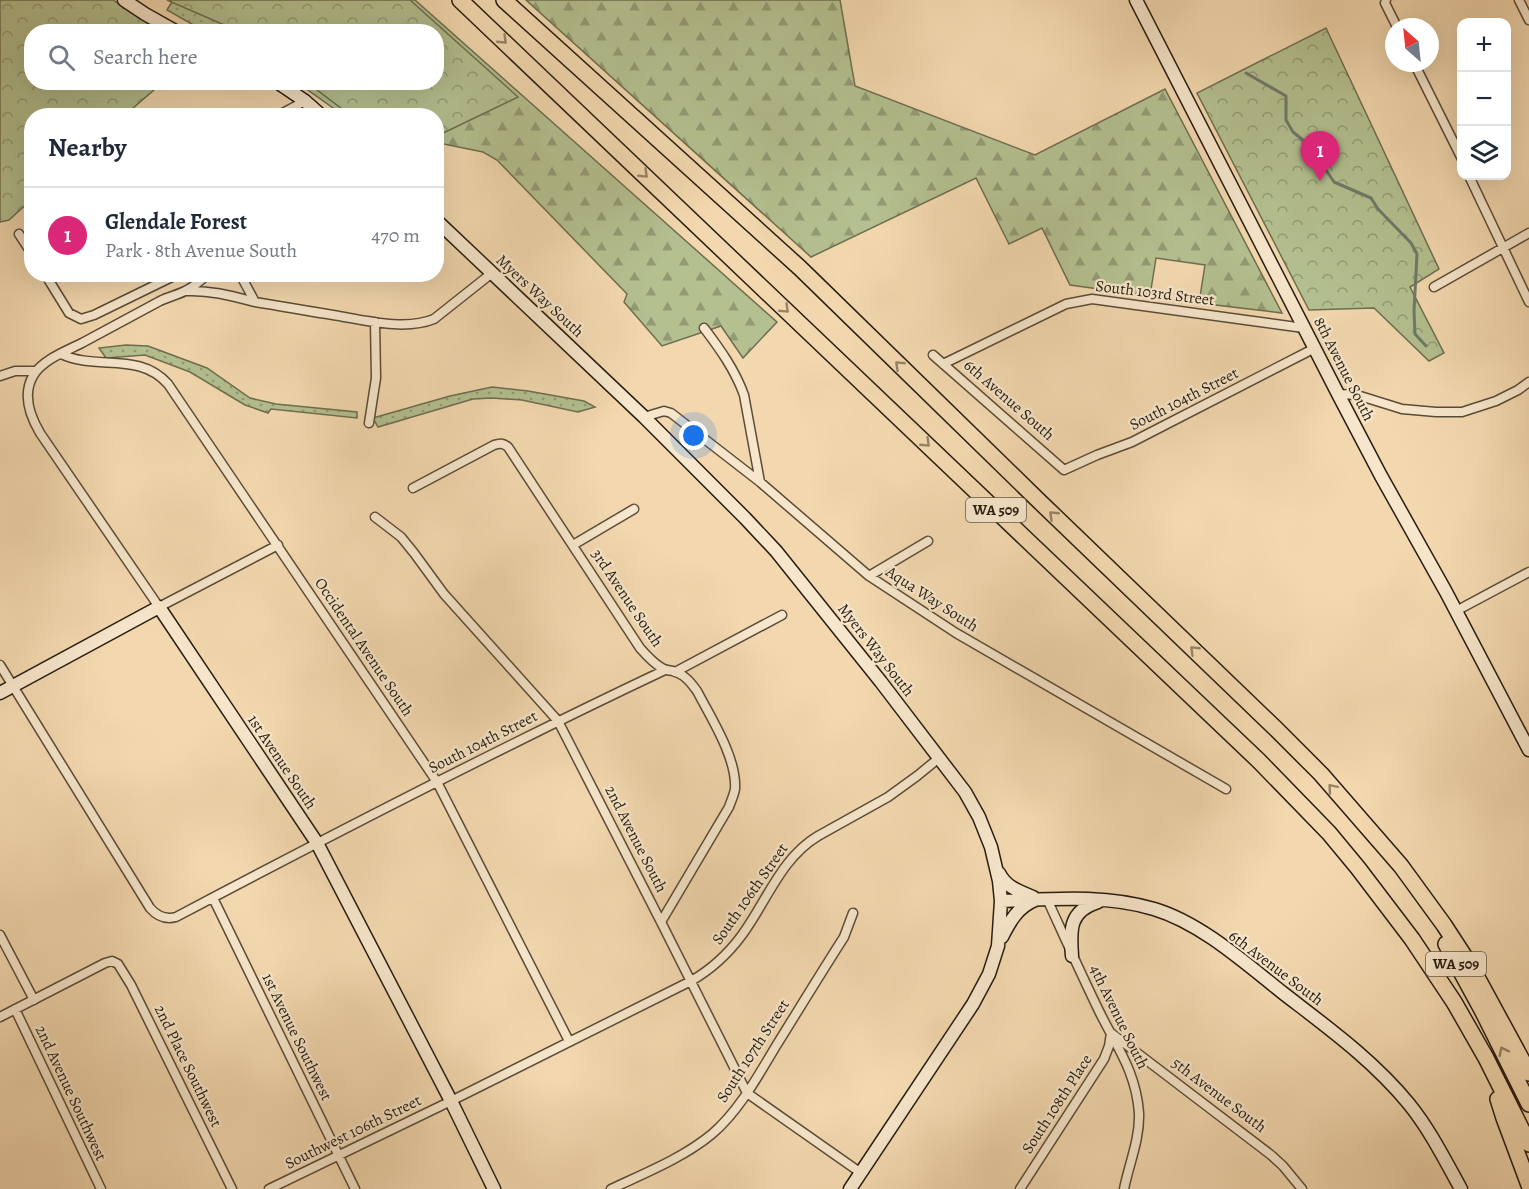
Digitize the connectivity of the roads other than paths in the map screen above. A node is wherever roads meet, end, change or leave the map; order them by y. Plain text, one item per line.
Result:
1 (124, 0) edge
2 (460, 0) edge
3 (504, 0) edge
4 (1136, 0) edge
5 (1386, 0) edge
6 (1519, 0) edge
7 (1392, 18) edge
8 (1529, 20) edge
9 (163, 24) edge
10 (1418, 72) edge
11 (289, 90) edge
12 (305, 101) junction
13 (292, 108) edge
14 (313, 108) edge
15 (1457, 151) edge
16 (1471, 180) edge
17 (444, 228) edge
18 (19, 234) dead end
19 (1529, 234) edge
20 (24, 242) edge
21 (1504, 247) junction
22 (492, 273) junction
23 (50, 282) edge
24 (162, 282) edge
25 (197, 282) edge
26 (244, 282) edge
27 (1434, 287) dead end
28 (185, 291) junction
29 (255, 302) junction
30 (1529, 302) edge
31 (375, 322) junction
32 (704, 328) dead end
33 (1304, 328) junction
34 (1315, 348) junction
35 (61, 354) junction
36 (933, 355) dead end
37 (943, 364) junction
38 (36, 371) junction
39 (0, 376) edge
40 (1529, 382) edge
41 (1338, 394) junction
42 (644, 417) junction
43 (369, 423) dead end
44 (1064, 470) joint
45 (760, 482) junction
46 (413, 488) dead end
47 (634, 509) dead end
48 (375, 517) dead end
49 (928, 541) dead end
50 (278, 545) junction
51 (573, 545) junction
52 (1529, 572) edge
53 (869, 576) junction
54 (159, 608) junction
55 (1456, 611) junction
56 (782, 615) dead end
57 (0, 665) edge
58 (665, 670) junction
59 (675, 672) junction
60 (13, 686) junction
61 (0, 693) edge
62 (558, 721) junction
63 (1529, 750) edge
64 (939, 758) junction
65 (436, 782) junction
66 (1226, 789) dead end
67 (1371, 832) junction
68 (317, 843) junction
69 (994, 857) junction
70 (213, 898) junction
71 (1043, 899) junction
72 (1106, 899) junction
73 (1001, 901) junction
74 (853, 914) dead end
75 (661, 922) junction
76 (0, 935) edge
77 (998, 946) junction
78 (1072, 956) junction
79 (691, 981) junction
80 (34, 999) junction
81 (15, 1009) junction
82 (0, 1017) edge
83 (1111, 1033) junction
84 (569, 1041) junction
85 (1486, 1058) junction
86 (1529, 1073) edge
87 (747, 1093) junction
88 (451, 1101) junction
89 (1529, 1104) edge
90 (1529, 1144) edge
91 (338, 1156) junction
92 (861, 1173) junction
93 (1529, 1185) edge
94 (101, 1189) edge
95 (232, 1189) edge
96 (269, 1189) edge
97 (355, 1189) edge
98 (494, 1189) edge
99 (611, 1189) edge
100 (850, 1189) edge
101 (1020, 1189) edge
102 (1124, 1189) edge
103 (1302, 1189) edge
104 (1461, 1189) edge

1 - 9 street
2 -> 85 highway, WA 509
67 -> 3 highway, WA 509
4 - 33 street, 8th Avenue South
5 - 7 street
6 - 8 street
10 - 15 street
11 - 12 street
12 - 13 street
12 - 14 street
16 - 21 street
17 - 22 street, Myers Way South
18 - 20 street
19 - 21 street
21 - 27 street
21 - 30 street
22 - 31 street
22 - 42 street, Myers Way South
23 - 24 street
25 - 28 street
26 - 29 street
28 - 29 street
28 - 35 street
29 - 31 street
31 - 43 street
32 - 45 street
33 - 34 street, 8th Avenue South
33 - 37 street, South 103rd Street
34 - 41 street, 8th Avenue South
34 - 44 street, South 104th Street
35 - 38 street
35 - 50 street, Occidental Avenue South
36 - 37 street, 6th Avenue South
37 - 44 street, 6th Avenue South
38 - 39 street
38 - 54 street, 1st Avenue South
40 - 41 street
41 - 55 street, 8th Avenue South
42 - 45 street, Aqua Way South
42 - 64 street, Myers Way South
45 - 53 street, Aqua Way South
46 - 51 street, 3rd Avenue South
47 - 51 street
48 - 62 street, 2nd Avenue South
49 - 53 street
50 - 54 street
50 - 65 street, Occidental Avenue South
51 - 58 street, 3rd Avenue South
52 - 55 street
53 - 66 street, Aqua Way South
54 - 60 street
54 - 68 street, 1st Avenue South
55 - 63 street, 8th Avenue South
56 - 59 street
57 - 60 street
58 - 59 street, 3rd Avenue South
58 - 62 street, South 104th Street
59 - 75 street
60 - 61 street
60 - 70 street, South 104th Street
62 - 65 street, South 104th Street
62 - 75 street, 2nd Avenue South
64 - 69 street, Myers Way South
64 - 79 street, South 106th Street
65 - 68 street, South 104th Street
65 - 84 street, Occidental Avenue South
67 - 86 highway
89 -> 67 highway, WA 509
68 - 70 street, South 104th Street
68 - 88 street, 1st Avenue South
69 - 71 street
69 - 73 street, Myers Way South
70 - 91 street, 1st Avenue Southwest
71 - 72 street, 6th Avenue South
71 - 73 street, 6th Avenue South
71 - 77 street
71 - 78 street, 4th Avenue South
72 - 78 street
72 - 104 street, 6th Avenue South
73 - 77 street, Myers Way South
74 - 87 street, South 107th Street
75 - 79 street, 2nd Avenue South
76 - 80 street
77 - 92 street, Myers Way South
78 - 83 street, 4th Avenue South
79 - 84 street, South 106th Street
79 - 87 street, 2nd Avenue South
80 - 81 street
80 - 95 street, 2nd Place Southwest
81 - 82 street
81 - 94 street, 2nd Avenue Southwest
83 - 101 street, South 108th Place
83 - 102 street, 4th Avenue South
83 - 103 street, 5th Avenue South
84 - 88 street, South 106th Street
85 - 90 highway, WA 509
85 - 93 highway
87 - 92 street, 2nd Avenue South
87 - 99 street, South 107th Street
88 - 91 street, Southwest 106th Street
88 - 98 street, 1st Avenue South
91 - 96 street, Southwest 106th Street
91 - 97 street, 1st Avenue Southwest
92 - 100 street, Myers Way South

